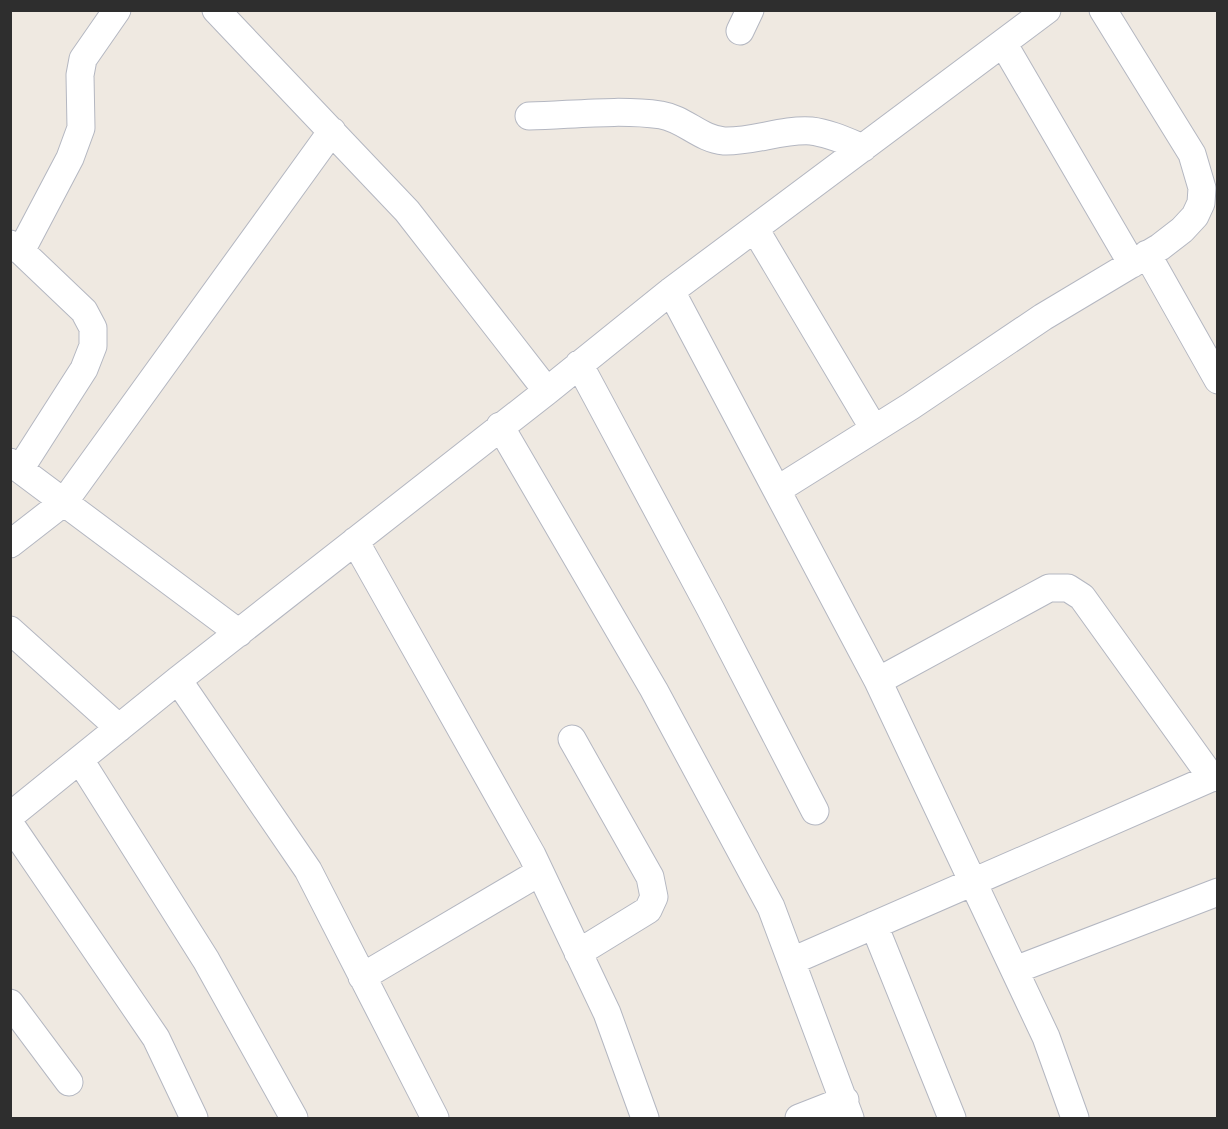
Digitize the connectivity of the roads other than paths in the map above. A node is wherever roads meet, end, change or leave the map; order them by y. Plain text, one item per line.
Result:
1 (117, 10) edge
2 (216, 10) edge
3 (1047, 10) edge
4 (1102, 10) edge
5 (1003, 43) junction
6 (529, 116) dead end
7 (332, 131) junction
8 (863, 148) junction
9 (755, 229) junction
10 (16, 247) edge
11 (1139, 259) junction
12 (671, 291) junction
13 (579, 364) junction
14 (1218, 380) edge
15 (547, 391) junction
16 (500, 426) junction
17 (874, 429) junction
18 (15, 465) edge
19 (777, 490) junction
20 (64, 502) junction
21 (355, 541) junction
22 (10, 544) edge
23 (10, 630) edge
24 (239, 633) junction
25 (178, 680) junction
26 (878, 681) junction
27 (119, 728) junction
28 (572, 739) dead end
29 (80, 760) junction
30 (1215, 777) edge
31 (815, 811) dead end
32 (10, 816) edge
33 (10, 824) edge
34 (540, 872) junction
35 (973, 883) junction
36 (1218, 892) edge
37 (874, 926) junction
38 (578, 953) junction
39 (792, 962) junction
40 (1015, 970) junction
41 (362, 976) junction
42 (10, 1003) edge
43 (69, 1082) dead end
44 (847, 1109) edge
45 (194, 1119) edge
46 (294, 1119) edge
47 (435, 1119) edge
48 (645, 1119) edge
49 (799, 1119) edge
50 (952, 1119) edge
51 (1075, 1119) edge

1 - 10 street
2 - 7 street
3 - 5 street
4 - 11 street
5 - 8 street
5 - 11 street
6 - 8 street
7 - 15 street
7 - 20 street
8 - 9 street
9 - 12 street
9 - 17 street
10 - 18 street
11 - 14 street
11 - 17 street
12 - 13 street
12 - 19 street
13 - 15 street
13 - 31 street
15 - 16 street
16 - 21 street
16 - 39 street
17 - 19 street
18 - 20 street
19 - 26 street
20 - 22 street
20 - 24 street
21 - 24 street
21 - 34 street
23 - 27 street
24 - 25 street
25 - 27 street
25 - 41 street
26 - 30 street
26 - 35 street
27 - 29 street
28 - 38 street
29 - 32 street
29 - 46 street
30 - 35 street
33 - 45 street
34 - 38 street
34 - 41 street
35 - 37 street
35 - 40 street
36 - 40 street
37 - 39 street
37 - 50 street
38 - 48 street
39 - 44 street
40 - 51 street
41 - 47 street
42 - 43 street
44 - 49 street

